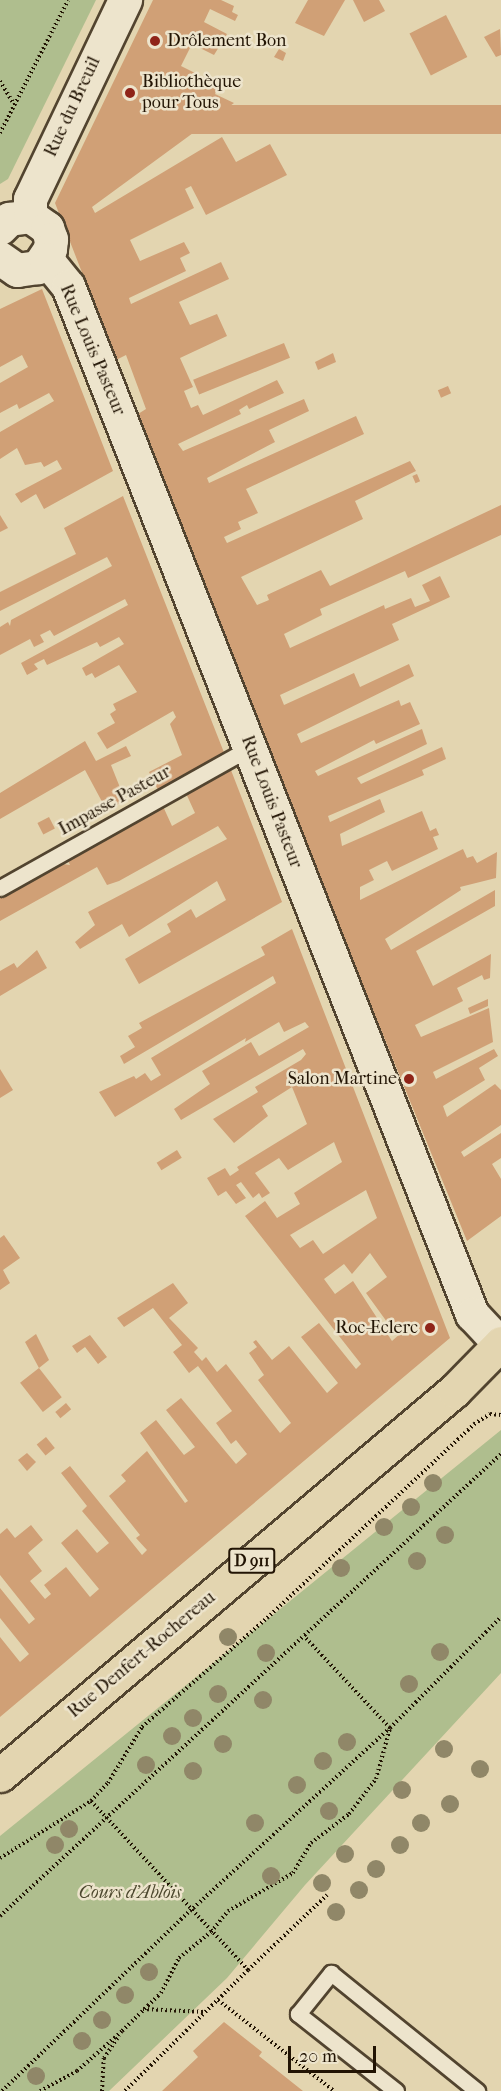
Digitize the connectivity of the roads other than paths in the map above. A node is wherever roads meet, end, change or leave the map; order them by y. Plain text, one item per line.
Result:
1 (125, 0) edge
2 (30, 216) junction
3 (0, 228) edge
4 (0, 258) edge
5 (46, 259) junction
6 (249, 748) junction
7 (0, 888) edge
8 (500, 1343) edge
9 (0, 1774) edge
10 (396, 2091) edge
11 (477, 2091) edge

1 - 2 street, Rue du Breuil
2 - 3 street
2 - 5 street
4 - 5 street
5 - 6 street, Rue Louis Pasteur
6 - 7 lane, Impasse Pasteur
6 - 8 street, Rue Louis Pasteur
8 - 9 main road, Rue Denfert-Rochereau / D 911
10 - 11 lane

